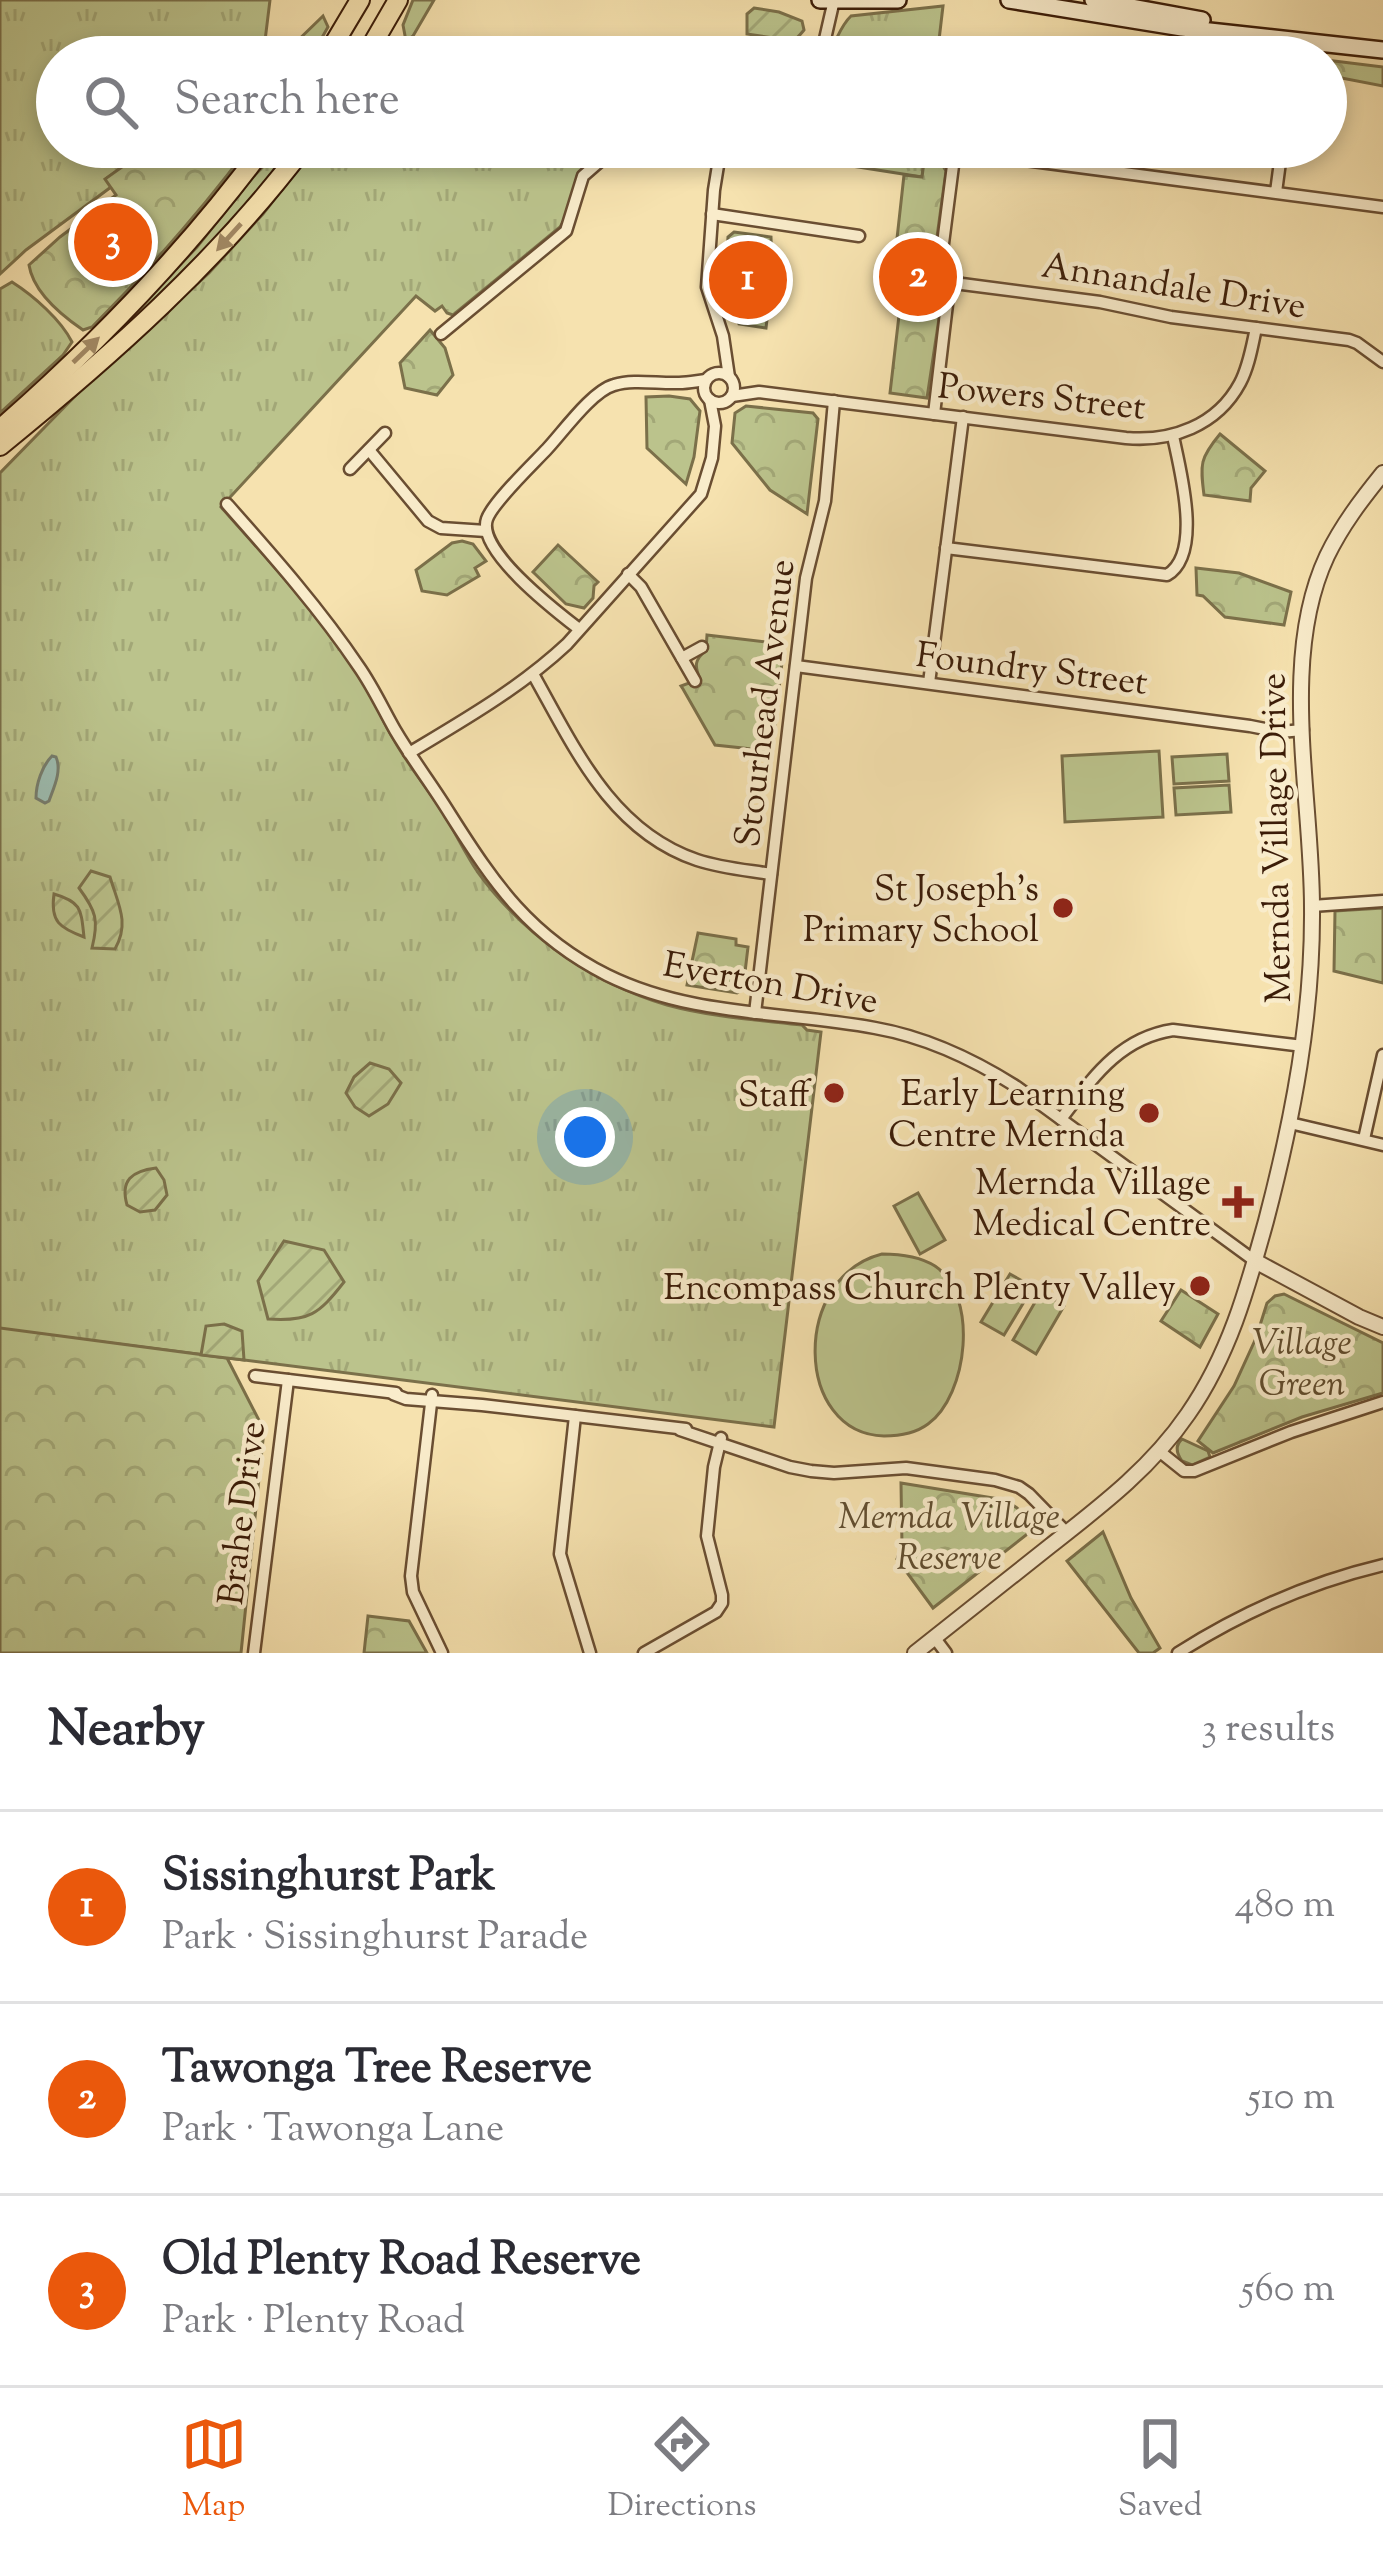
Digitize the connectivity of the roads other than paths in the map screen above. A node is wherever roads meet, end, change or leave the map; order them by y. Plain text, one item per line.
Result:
1 (360, 0) edge
2 (398, 0) edge
3 (820, 0) edge
4 (834, 0) edge
5 (898, 0) edge
6 (1009, 0) edge
7 (1093, 0) edge
8 (339, 36) edge
9 (377, 36) edge
10 (825, 36) edge
11 (1260, 36) edge
12 (1295, 36) edge
13 (1347, 45) edge
14 (1347, 46) edge
15 (1351, 46) junction
16 (1383, 50) edge
17 (248, 168) edge
18 (287, 168) edge
19 (593, 168) edge
20 (717, 168) edge
21 (954, 168) edge
22 (1090, 168) edge
23 (1279, 168) edge
24 (1276, 193) junction
25 (1383, 206) edge
26 (712, 214) junction
27 (859, 236) dead end
28 (956, 281) junction
29 (439, 313) dead end
30 (1256, 328) junction
31 (724, 346) junction
32 (1383, 362) edge
33 (710, 377) junction
34 (731, 379) junction
35 (679, 383) junction
36 (759, 392) junction
37 (708, 397) junction
38 (728, 399) junction
39 (834, 400) junction
40 (934, 414) junction
41 (963, 417) junction
42 (715, 426) junction
43 (0, 429) edge
44 (385, 433) dead end
45 (1173, 436) junction
46 (0, 446) edge
47 (369, 450) junction
48 (350, 469) dead end
49 (1383, 472) edge
50 (226, 504) dead end
51 (486, 525) junction
52 (946, 548) junction
53 (628, 574) junction
54 (579, 629) junction
55 (701, 647) dead end
56 (682, 658) junction
57 (796, 666) junction
58 (533, 674) junction
59 (695, 681) dead end
60 (929, 683) junction
61 (1303, 727) junction
62 (409, 753) junction
63 (771, 874) junction
64 (1383, 901) edge
65 (1312, 906) junction
66 (755, 1013) junction
67 (1303, 1046) junction
68 (1383, 1055) edge
69 (1061, 1119) junction
70 (1290, 1123) junction
71 (1364, 1139) junction
72 (1383, 1145) edge
73 (1255, 1261) junction
74 (1383, 1327) edge
75 (255, 1376) dead end
76 (288, 1380) junction
77 (432, 1399) junction
78 (1383, 1402) edge
79 (575, 1416) junction
80 (721, 1438) junction
81 (1159, 1451) junction
82 (1062, 1536) junction
83 (1383, 1565) edge
84 (936, 1646) edge
85 (254, 1653) edge
86 (442, 1653) edge
87 (590, 1653) edge
88 (644, 1653) edge
89 (914, 1653) edge
90 (1178, 1653) edge

1 - 8 main road
2 - 9 main road
3 - 4 main road
4 - 5 main road
4 - 10 street
6 - 11 main road
7 - 12 main road
13 - 15 main road
14 - 15 main road
15 - 16 main road
43 -> 17 main road
18 -> 46 main road
19 - 29 street
20 - 26 street
21 - 28 street
22 - 24 street
23 - 24 street
24 - 25 street
26 - 27 street
26 - 31 street
28 - 30 street, Annandale Drive
28 - 40 street
30 - 32 street, Annandale Drive
30 - 45 street, Powers Street
31 - 33 street
31 - 34 street
33 - 34 street
33 - 35 street
33 - 37 street
34 - 36 street, Powers Street
34 - 38 street
35 - 37 street
35 - 51 street
36 - 38 street, Powers Street
36 - 39 street, Powers Street
37 - 38 street
37 - 42 street
38 - 42 street
39 - 40 street, Powers Street
39 - 57 street, Stourhead Avenue
40 - 41 street, Powers Street
41 - 45 street, Powers Street
41 - 52 street
42 - 53 street
44 - 47 street
45 - 52 street
47 - 48 street
47 - 51 street
49 - 61 street, Mernda Village Drive
50 - 62 street, Everton Drive
51 - 54 street
52 - 60 street
53 - 54 street
53 - 56 street
54 - 58 street
55 - 56 street
56 - 59 street
57 - 60 street, Foundry Street
57 - 63 street, Stourhead Avenue
58 - 62 street
58 - 63 street
60 - 61 street, Foundry Street
61 - 65 street, Mernda Village Drive
62 - 66 street, Everton Drive
63 - 66 street, Stourhead Avenue
64 - 65 street
65 - 67 street, Mernda Village Drive
66 - 69 street, Everton Drive
67 - 69 street
67 - 70 street, Mernda Village Drive
68 - 71 street
69 - 73 street, Everton Drive
70 - 71 street
70 - 73 street, Mernda Village Drive
71 - 72 street
73 - 74 street
73 - 81 street, Mernda Village Drive
75 - 76 street
76 - 77 street
76 - 85 street, Brahe Drive
77 - 79 street
77 - 86 street
78 - 81 street
79 - 80 street
79 - 87 street
80 - 82 street
80 - 88 street
81 - 82 street, Mernda Village Drive
82 - 84 street, Mernda Village Drive
83 - 90 street
84 - 89 street, Mernda Village Drive

